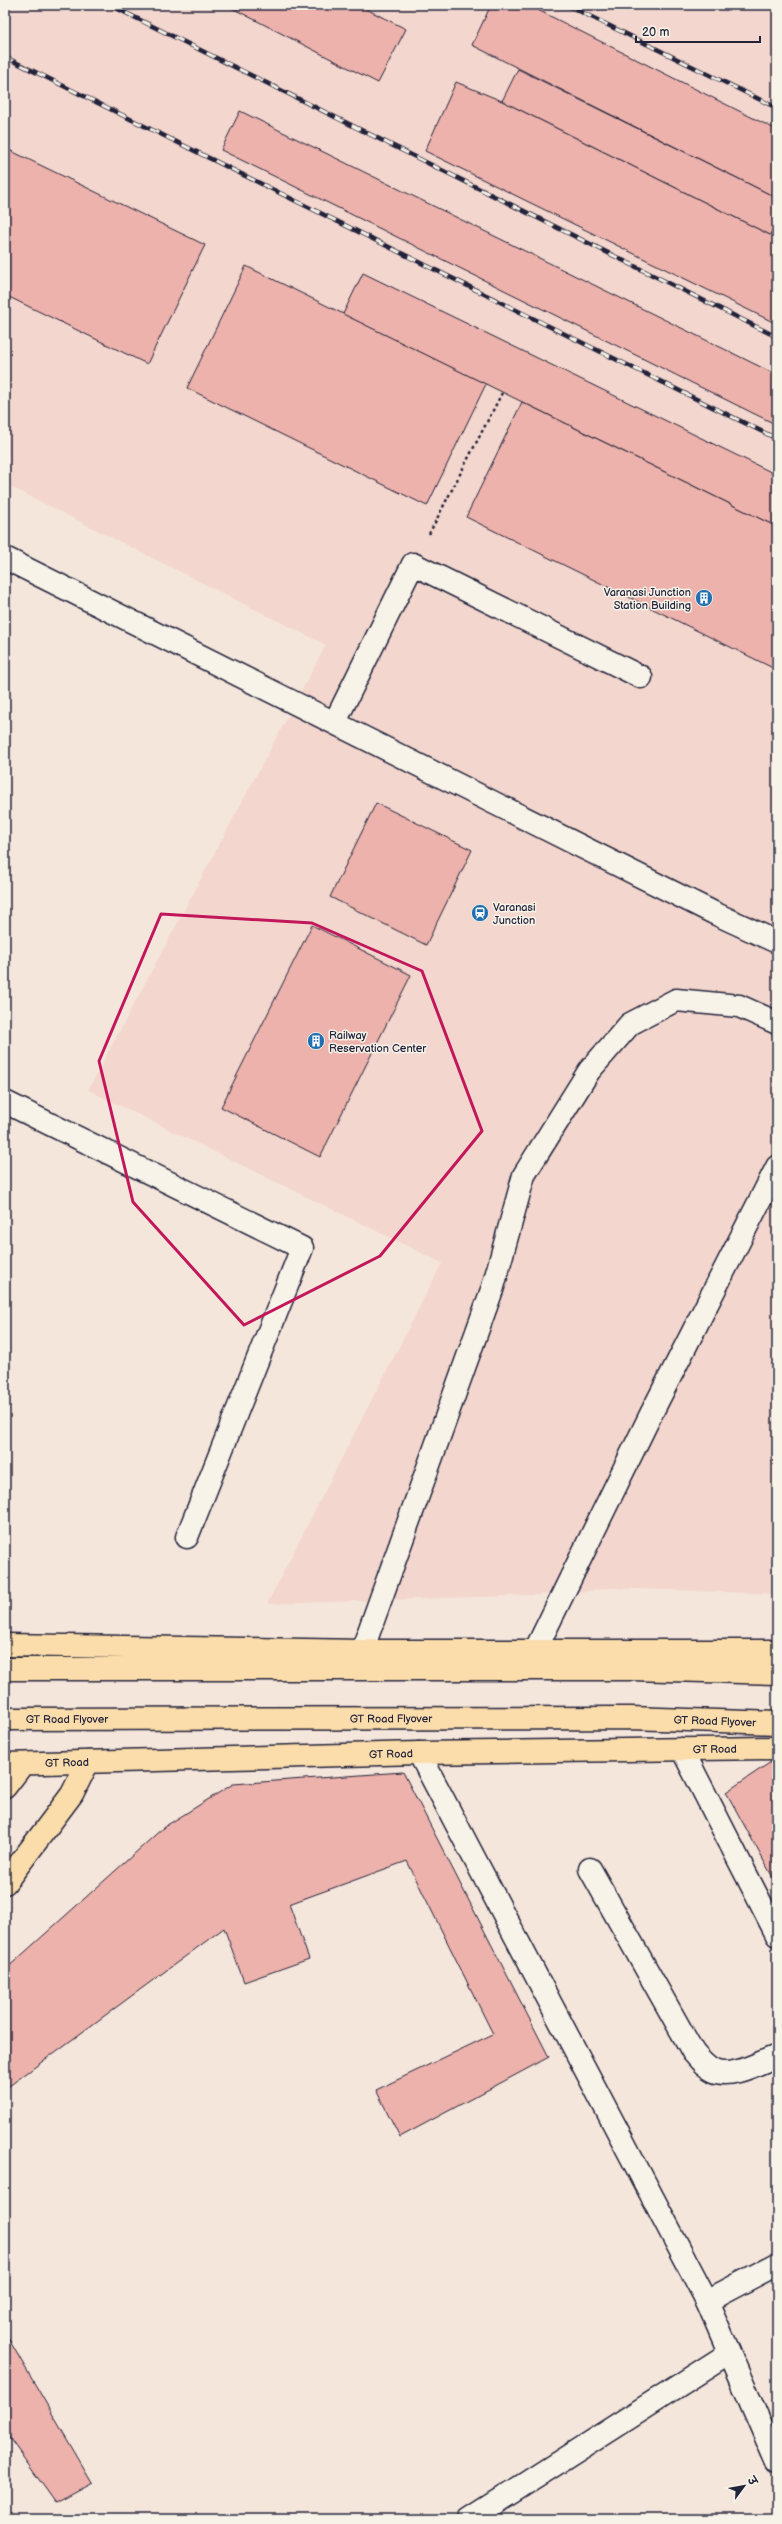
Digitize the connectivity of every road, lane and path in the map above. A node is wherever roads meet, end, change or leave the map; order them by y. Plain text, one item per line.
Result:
1 (502, 392) dead end
2 (5, 558) edge
3 (413, 564) junction
4 (642, 677) dead end
5 (336, 722) junction
6 (777, 942) edge
7 (777, 1023) edge
8 (5, 1102) edge
9 (777, 1167) edge
10 (187, 1537) dead end
11 (5, 1645) edge
12 (535, 1651) junction
13 (777, 1651) edge
14 (362, 1652) junction
15 (5, 1669) edge
16 (777, 1673) edge
17 (5, 1719) edge
18 (777, 1723) edge
19 (777, 1748) edge
20 (682, 1749) junction
21 (419, 1753) junction
22 (88, 1762) junction
23 (13, 1764) edge
24 (5, 1787) edge
25 (590, 1869) dead end
26 (5, 1883) edge
27 (777, 1934) edge
28 (777, 2056) edge
29 (777, 2264) edge
30 (707, 2300) junction
31 (728, 2354) junction
32 (777, 2463) edge
33 (470, 2519) edge

1 - 3 path
2 - 5 street
3 - 4 street
3 - 5 street
5 - 6 street
7 - 14 street
8 - 10 street
9 - 12 street
11 - 14 main road
12 - 13 main road
12 - 14 main road
15 - 16 main road
17 - 18 main road, GT Road Flyover
19 - 20 main road, GT Road
20 - 21 main road, GT Road
20 - 27 street
21 - 22 main road, GT Road
21 - 30 street
22 - 23 main road, GT Road
22 - 26 main road
23 - 24 main road
25 - 28 street
29 - 30 street
30 - 31 street
31 - 32 street
31 - 33 street

